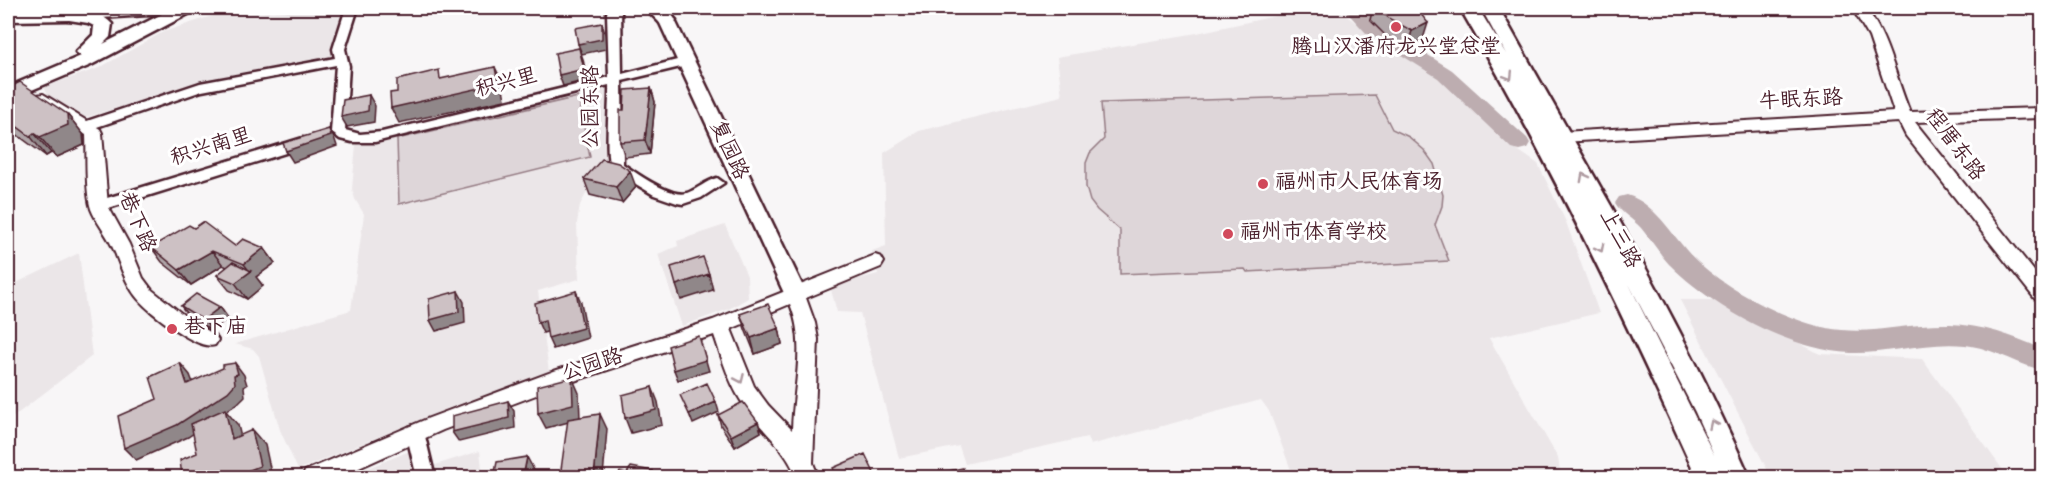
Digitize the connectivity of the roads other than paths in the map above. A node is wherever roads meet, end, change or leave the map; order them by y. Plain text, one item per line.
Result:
1 (176, 8) edge
2 (352, 8) edge
3 (615, 8) edge
4 (1469, 8) edge
5 (1490, 8) edge
6 (1859, 8) edge
7 (663, 11) edge
8 (69, 15) junction
9 (8, 16) edge
10 (84, 52) junction
11 (342, 60) junction
12 (685, 62) junction
13 (616, 80) junction
14 (8, 86) edge
15 (27, 86) junction
16 (8, 94) edge
17 (2043, 113) edge
18 (1904, 117) junction
19 (86, 126) junction
20 (327, 136) junction
21 (1562, 137) junction
22 (717, 183) dead end
23 (99, 206) junction
24 (875, 262) dead end
25 (795, 294) junction
26 (2043, 294) edge
27 (720, 325) junction
28 (208, 339) dead end
29 (415, 432) junction
30 (806, 469) edge
31 (314, 477) edge
32 (426, 477) edge
33 (1712, 477) edge
34 (1737, 477) edge

1 - 8 main road
1 - 10 main road
1 - 15 main road
2 - 11 street
3 - 13 street, 公园东路
4 -> 33 main road, 上三路
5 - 21 main road, 上三路
6 - 18 street, 程厝东路
7 - 12 main road, 复园路
8 - 9 main road
8 - 10 main road
10 - 14 main road
11 - 19 street
11 - 20 street
12 - 13 street, 积兴里
12 - 25 main road, 复园路
13 - 20 street, 积兴里
13 - 22 street, 公园东路
15 - 16 main road
15 - 19 street
17 - 18 street, 牛眠东路
18 - 21 street, 牛眠东路
18 - 26 street, 程厝东路
19 - 23 street, 巷下路
20 - 23 street, 积兴南里
34 -> 21 main road, 上三路
23 - 28 street, 巷下路
24 - 25 street, 公园路
25 - 27 street, 公园路
25 - 30 street
27 - 29 street, 公园路
27 -> 30 street
29 - 31 street, 公园路
29 - 32 street

